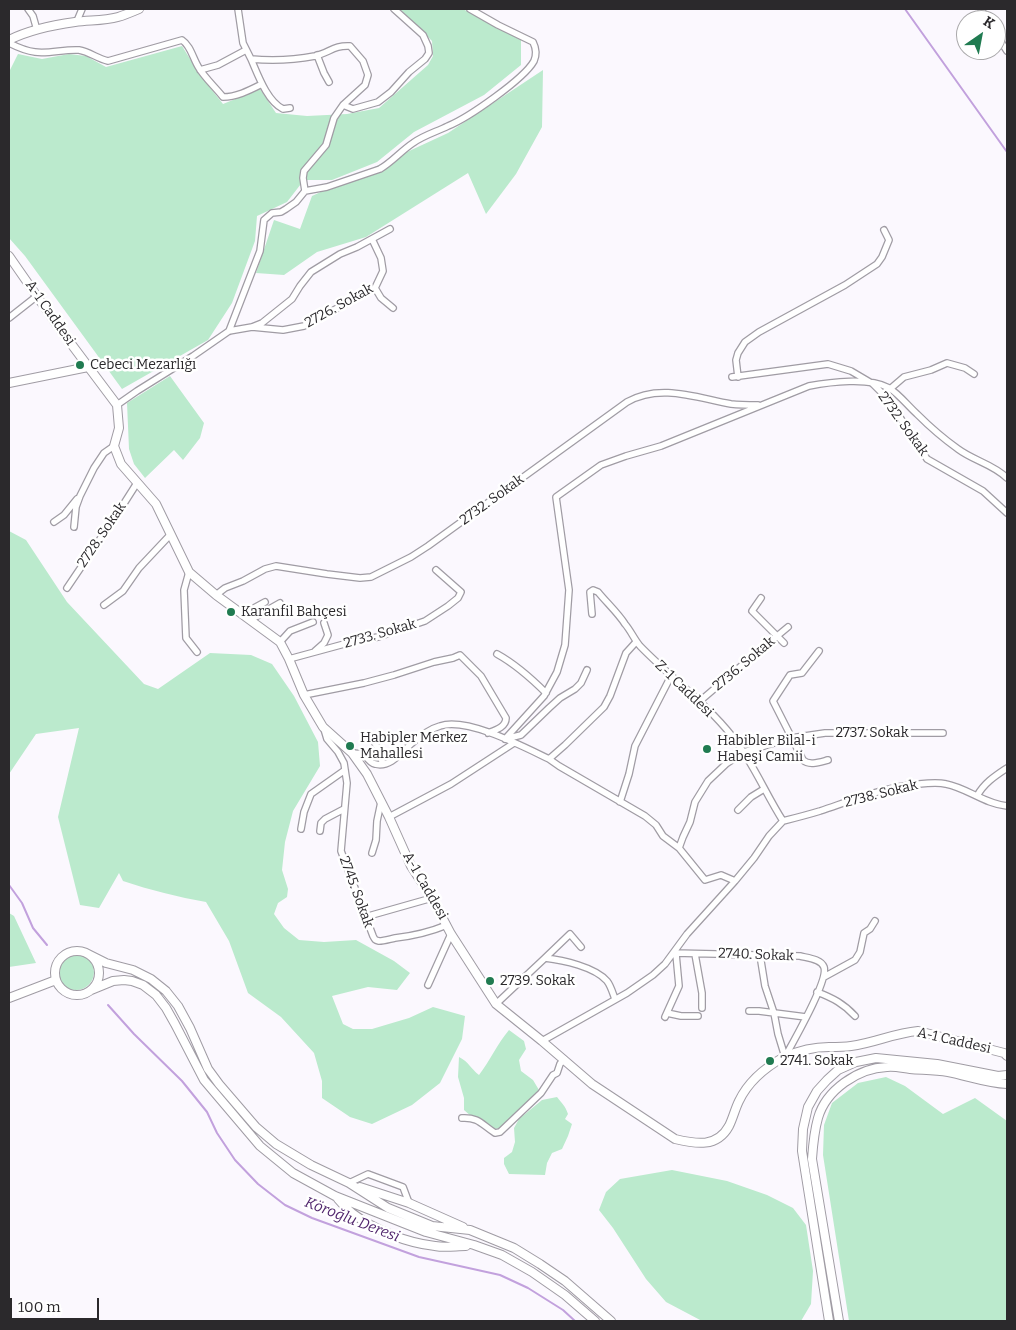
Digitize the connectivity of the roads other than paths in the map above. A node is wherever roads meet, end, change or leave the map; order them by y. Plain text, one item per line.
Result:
1 (82, 9) edge
2 (139, 9) edge
3 (238, 9) edge
4 (394, 9) edge
5 (470, 9) edge
6 (30, 10) edge
7 (77, 22) junction
8 (37, 30) junction
9 (9, 42) edge
10 (246, 50) junction
11 (317, 55) junction
12 (251, 59) junction
13 (200, 70) junction
14 (329, 82) dead end
15 (262, 84) junction
16 (343, 106) junction
17 (290, 108) dead end
18 (305, 191) junction
19 (390, 230) dead end
20 (884, 230) dead end
21 (372, 239) junction
22 (9, 256) edge
23 (376, 288) junction
24 (37, 296) junction
25 (393, 308) dead end
26 (9, 318) edge
27 (252, 327) junction
28 (229, 331) junction
29 (88, 367) junction
30 (974, 374) dead end
31 (9, 383) edge
32 (873, 384) junction
33 (890, 389) junction
34 (117, 405) junction
35 (763, 405) junction
36 (114, 446) junction
37 (1007, 478) edge
38 (137, 483) junction
39 (80, 496) junction
40 (1007, 513) edge
41 (54, 522) dead end
42 (74, 528) dead end
43 (171, 534) junction
44 (436, 570) dead end
45 (189, 572) junction
46 (67, 588) dead end
47 (216, 595) junction
48 (761, 598) dead end
49 (266, 602) dead end
50 (280, 603) dead end
51 (104, 605) dead end
52 (243, 614) junction
53 (592, 614) dead end
54 (250, 620) junction
55 (313, 622) dead end
56 (324, 623) dead end
57 (788, 627) dead end
58 (777, 636) junction
59 (280, 642) junction
60 (636, 642) junction
61 (784, 643) dead end
62 (819, 651) dead end
63 (196, 652) dead end
64 (313, 653) junction
65 (497, 654) dead end
66 (289, 659) junction
67 (587, 670) dead end
68 (672, 676) junction
69 (546, 693) junction
70 (304, 695) junction
71 (700, 701) junction
72 (323, 727) junction
73 (943, 732) dead end
74 (488, 733) junction
75 (372, 738) dead end
76 (791, 738) junction
77 (505, 739) junction
78 (514, 743) junction
79 (744, 752) junction
80 (352, 753) junction
81 (549, 759) junction
82 (828, 760) dead end
83 (384, 764) junction
84 (1007, 768) edge
85 (345, 770) junction
86 (764, 789) junction
87 (977, 796) junction
88 (381, 802) junction
89 (620, 802) junction
90 (1007, 806) edge
91 (344, 809) junction
92 (738, 810) dead end
93 (390, 817) junction
94 (783, 821) junction
95 (302, 829) dead end
96 (320, 831) dead end
97 (679, 848) junction
98 (372, 853) dead end
99 (736, 880) junction
100 (432, 898) junction
101 (366, 917) junction
102 (875, 922) dead end
103 (447, 925) junction
104 (451, 934) junction
105 (581, 947) dead end
106 (86, 953) junction
107 (675, 954) junction
108 (695, 954) junction
109 (760, 955) junction
110 (545, 958) junction
111 (824, 977) junction
112 (56, 980) junction
113 (428, 985) dead end
114 (91, 990) junction
115 (817, 992) junction
116 (12, 997) edge
117 (615, 1000) junction
118 (9, 1004) edge
119 (496, 1004) junction
120 (702, 1008) dead end
121 (749, 1011) dead end
122 (774, 1013) junction
123 (698, 1016) dead end
124 (855, 1016) dead end
125 (806, 1017) junction
126 (542, 1041) junction
127 (1007, 1056) edge
128 (785, 1057) junction
129 (564, 1059) junction
130 (1007, 1075) edge
131 (1007, 1084) edge
132 (462, 1118) dead end
133 (349, 1183) junction
134 (335, 1196) junction
135 (409, 1203) junction
136 (470, 1230) junction
137 (474, 1245) junction
138 (595, 1321) edge
139 (612, 1321) edge
140 (829, 1321) edge
141 (839, 1321) edge

1 - 7 street
2 - 7 main road
3 - 10 street
4 - 16 street
5 - 18 street
6 - 8 street
7 - 8 main road
8 - 9 main road
9 - 13 street
10 - 12 street
10 - 13 street
11 - 12 street
11 - 14 street
11 - 16 street
12 - 15 street
13 - 15 street
15 - 17 street
16 - 18 street
18 - 28 street
19 - 21 street, 2726. Sokak
20 - 32 street, 2732. Sokak
21 - 23 street, 2726. Sokak
21 - 27 street, 2726. Sokak
22 - 24 main road, A-1 Caddesi
23 - 25 street
23 - 27 street, 2726. Sokak
24 - 26 street
24 - 29 main road, A-1 Caddesi
27 - 28 street, 2726. Sokak
28 - 34 street, 2726. Sokak
29 - 31 main road
29 - 34 main road, A-1 Caddesi
30 - 33 street
32 - 33 street, 2732. Sokak
32 - 35 street, 2732. Sokak
32 - 40 street, 2732. Sokak
33 - 37 street, 2732. Sokak
34 - 36 main road
35 - 47 street, 2732. Sokak
35 - 69 street, 2732. Sokak
36 - 38 main road, A-1 Caddesi
36 - 39 street
38 - 43 main road, A-1 Caddesi
38 - 46 street, 2728. Sokak
39 - 41 street
39 - 42 street
43 - 45 main road, A-1 Caddesi
43 - 51 street
44 - 64 street, 2733. Sokak
45 - 47 main road, A-1 Caddesi
45 - 63 street
47 - 52 main road, A-1 Caddesi
48 - 58 street
49 - 52 street
50 - 54 street
52 - 54 main road, A-1 Caddesi
53 - 60 street, Z-1 Caddesi
54 - 59 main road, A-1 Caddesi
55 - 59 street
56 - 64 street
57 - 58 street, 2736. Sokak
58 - 61 street
58 - 71 street, 2736. Sokak
59 - 66 main road, A-1 Caddesi
60 - 68 street, Z-1 Caddesi
60 - 81 street
62 - 76 street
64 - 66 street, 2733. Sokak
65 - 69 street
66 - 70 main road, A-1 Caddesi
67 - 77 street
68 - 71 street, Z-1 Caddesi
68 - 89 street
69 - 77 street
70 - 72 main road, A-1 Caddesi
70 - 74 street
71 - 79 street, Z-1 Caddesi
72 - 80 main road, A-1 Caddesi
72 - 85 street, 2745. Sokak
73 - 76 street, 2737. Sokak
74 - 77 street
74 - 83 street
75 - 83 street
76 - 79 street, 2737. Sokak
76 - 82 street
77 - 78 street
78 - 81 street
78 - 93 street
79 - 86 street, Z-1 Caddesi
79 - 97 street, 2737. Sokak
80 - 83 street
80 - 88 main road, A-1 Caddesi
81 - 89 street
84 - 87 street
85 - 91 street, 2745. Sokak
85 - 95 street
86 - 92 street
86 - 94 street, Z-1 Caddesi
87 - 90 street, 2738. Sokak
87 - 94 street, 2738. Sokak
88 - 93 main road, A-1 Caddesi
88 - 98 street
89 - 97 street
91 - 96 street
91 - 101 street, 2745. Sokak
93 - 100 main road, A-1 Caddesi
94 - 99 street
97 - 99 street
99 - 107 street
100 - 101 street
100 - 103 main road, A-1 Caddesi
101 - 103 street, 2745. Sokak
102 - 111 street
103 - 104 main road, A-1 Caddesi
104 - 113 street
104 - 119 main road, A-1 Caddesi
105 - 110 street
106 - 112 main road
106 - 114 main road
106 - 133 main road
107 - 108 street, 2740. Sokak
107 - 117 street
107 - 123 street
108 - 109 street, 2740. Sokak
108 - 120 street
109 - 111 street, 2740. Sokak
109 - 122 street
110 - 117 street
110 - 119 street
111 - 115 street
112 - 114 main road
112 - 116 main road
114 - 134 main road
115 - 124 street
115 - 125 street
116 - 118 street
117 - 126 street
119 - 126 main road, A-1 Caddesi
121 - 122 street
122 - 125 street
122 - 128 street
125 - 128 street
126 - 129 main road, A-1 Caddesi
127 - 128 main road, A-1 Caddesi
128 - 129 main road, A-1 Caddesi
129 - 132 street
130 - 140 main road
131 - 141 main road
133 - 135 main road
133 - 135 street
133 - 136 main road
134 - 137 main road
134 - 137 main road
135 - 136 main road
136 - 139 main road
137 - 138 main road

